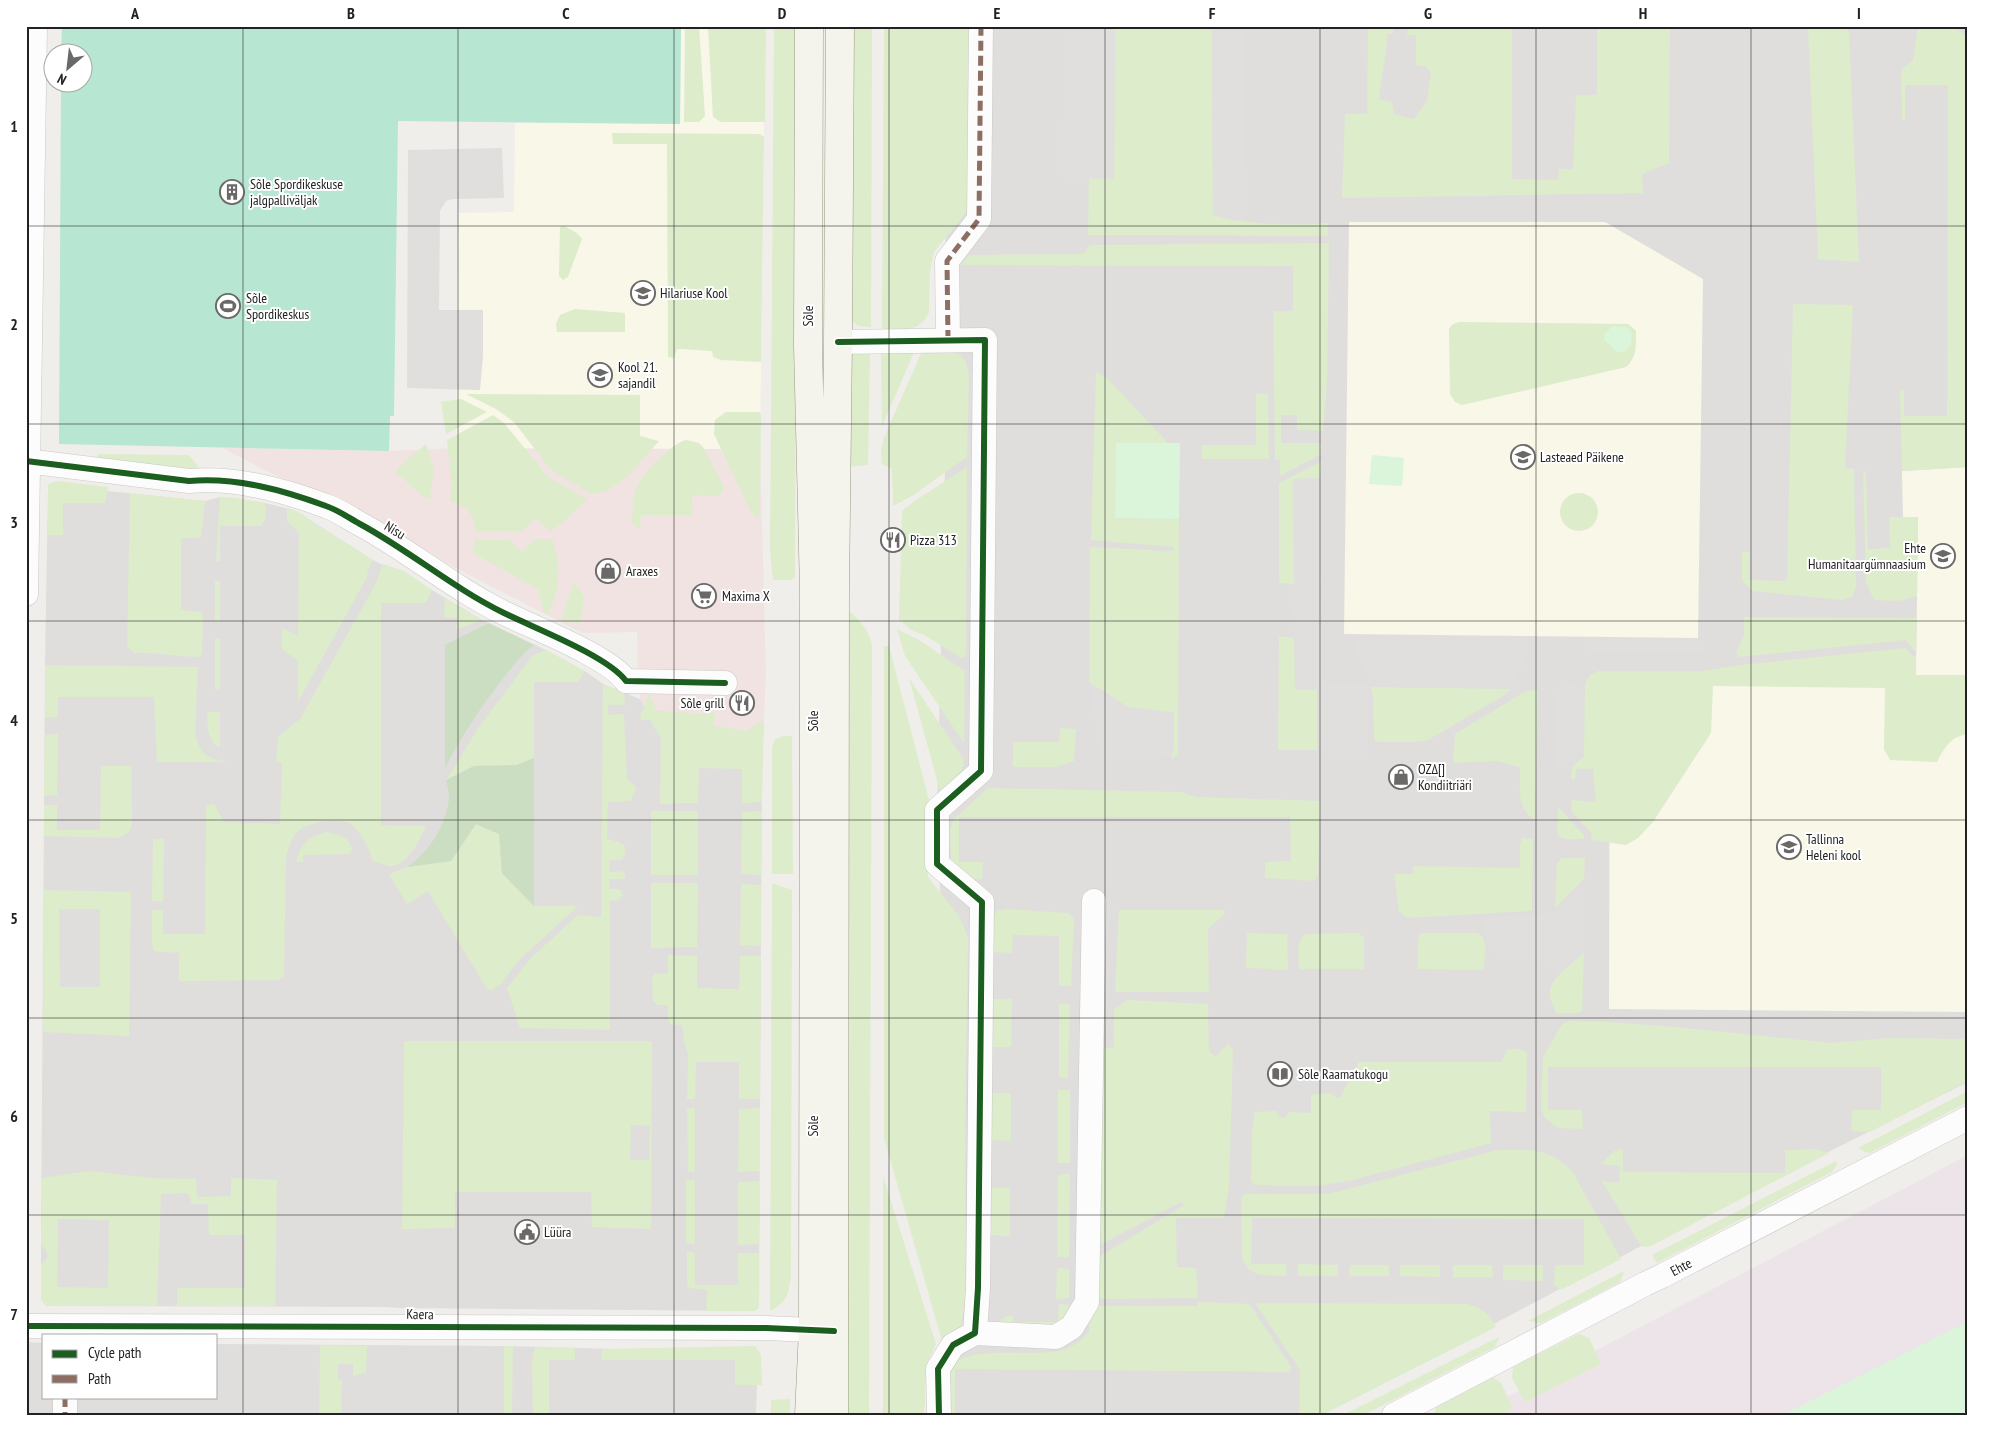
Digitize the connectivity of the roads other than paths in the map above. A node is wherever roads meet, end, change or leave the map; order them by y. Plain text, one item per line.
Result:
1 (35, 26) edge
2 (810, 26) edge
3 (840, 26) edge
4 (981, 26) edge
5 (30, 133) edge
6 (948, 340) junction
7 (838, 342) junction
8 (27, 461) edge
9 (26, 594) edge
10 (724, 684) dead end
11 (1094, 901) dead end
12 (1968, 1118) edge
13 (26, 1326) edge
14 (63, 1331) edge
15 (823, 1331) junction
16 (975, 1333) junction
17 (65, 1398) edge
18 (66, 1415) edge
19 (809, 1415) edge
20 (834, 1415) edge
21 (939, 1415) edge
22 (1394, 1415) edge

1 - 5 street
2 - 15 main road, Sõle
3 - 7 main road, Sõle
4 - 6 street
5 - 8 street
6 - 7 street
6 - 16 street
7 - 15 main road, Sõle
8 - 9 street
8 - 10 street, Nisu
11 - 16 street
12 - 22 street, Ehte
13 - 14 street, Kaera
14 - 15 street, Kaera
15 - 19 main road, Sõle
15 - 20 main road, Sõle
16 - 21 street
17 - 18 street

